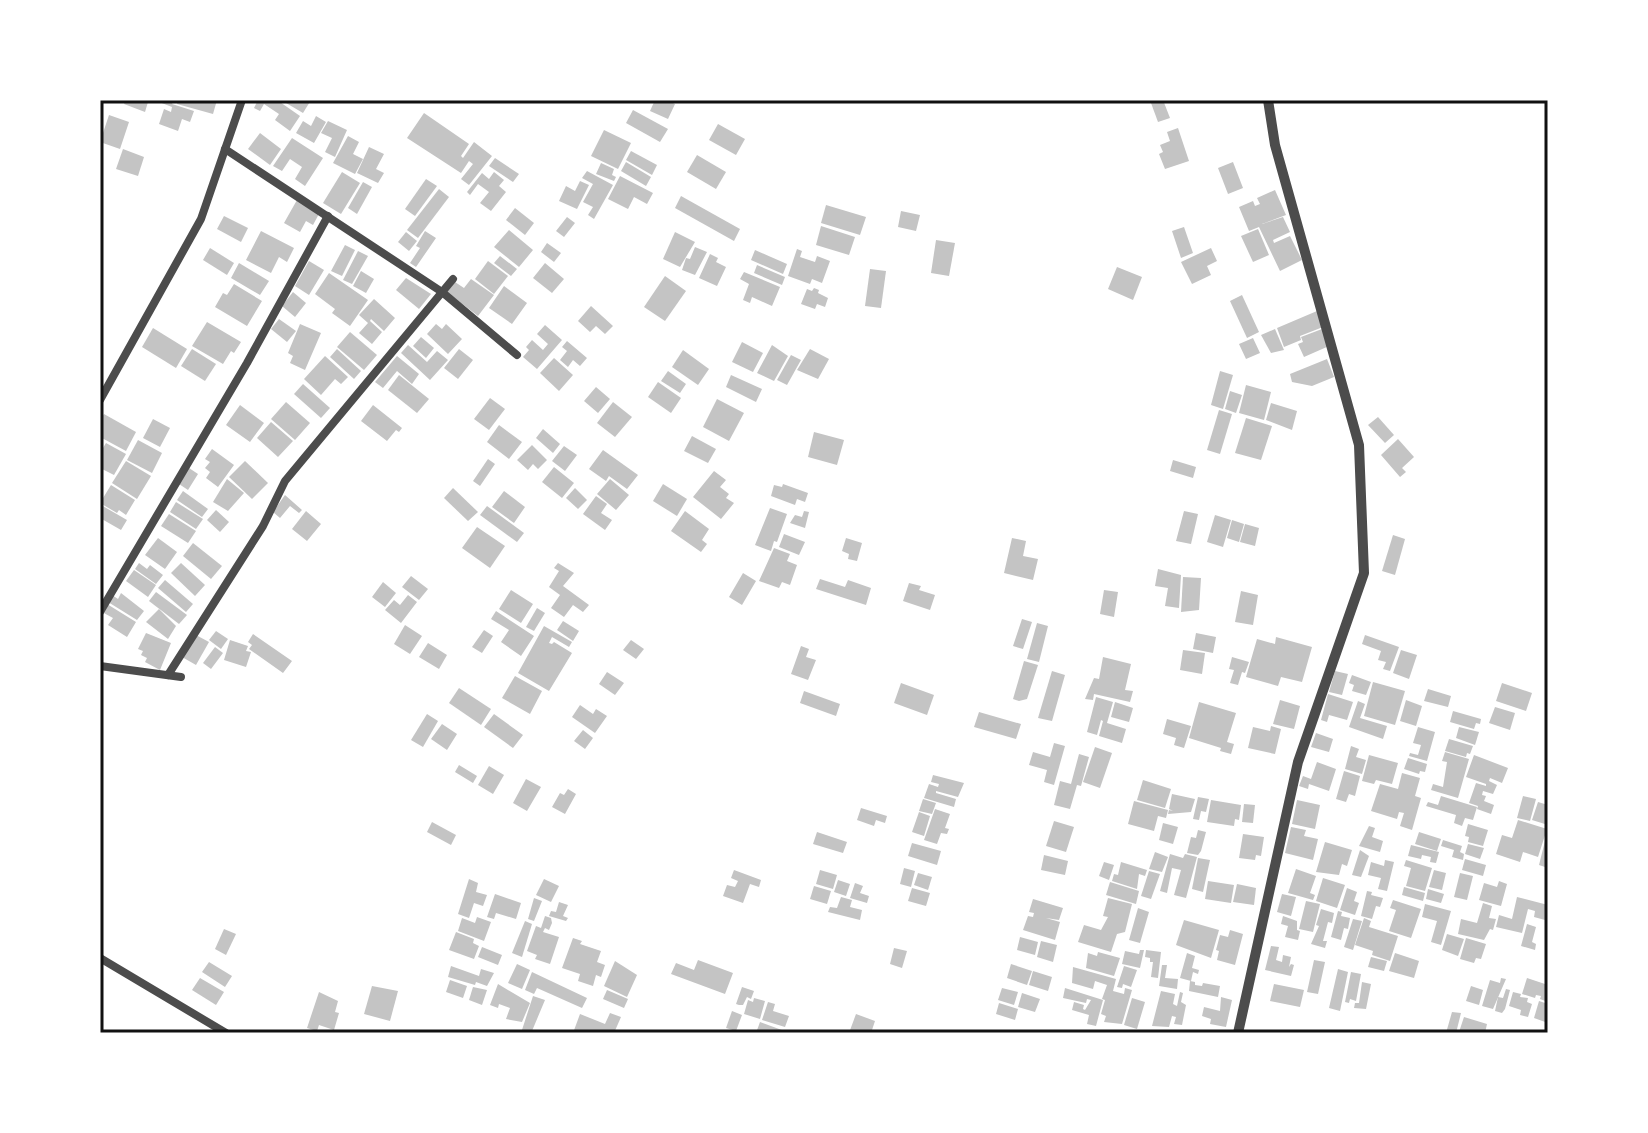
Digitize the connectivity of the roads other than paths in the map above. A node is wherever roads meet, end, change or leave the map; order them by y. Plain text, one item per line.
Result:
1 (242, 100) edge
2 (1268, 100) edge
3 (225, 149) junction
4 (328, 216) junction
5 (453, 279) dead end
6 (442, 292) junction
7 (517, 355) dead end
8 (100, 400) edge
9 (100, 612) edge
10 (100, 666) edge
11 (168, 675) junction
12 (181, 677) dead end
13 (100, 958) edge
14 (1238, 1030) edge
15 (226, 1033) edge

1 - 3 street
2 - 14 street
3 - 4 street
3 - 8 street
4 - 6 street
4 - 9 street
5 - 6 street
6 - 7 street
6 - 11 street
10 - 11 street
11 - 12 street
13 - 15 street

